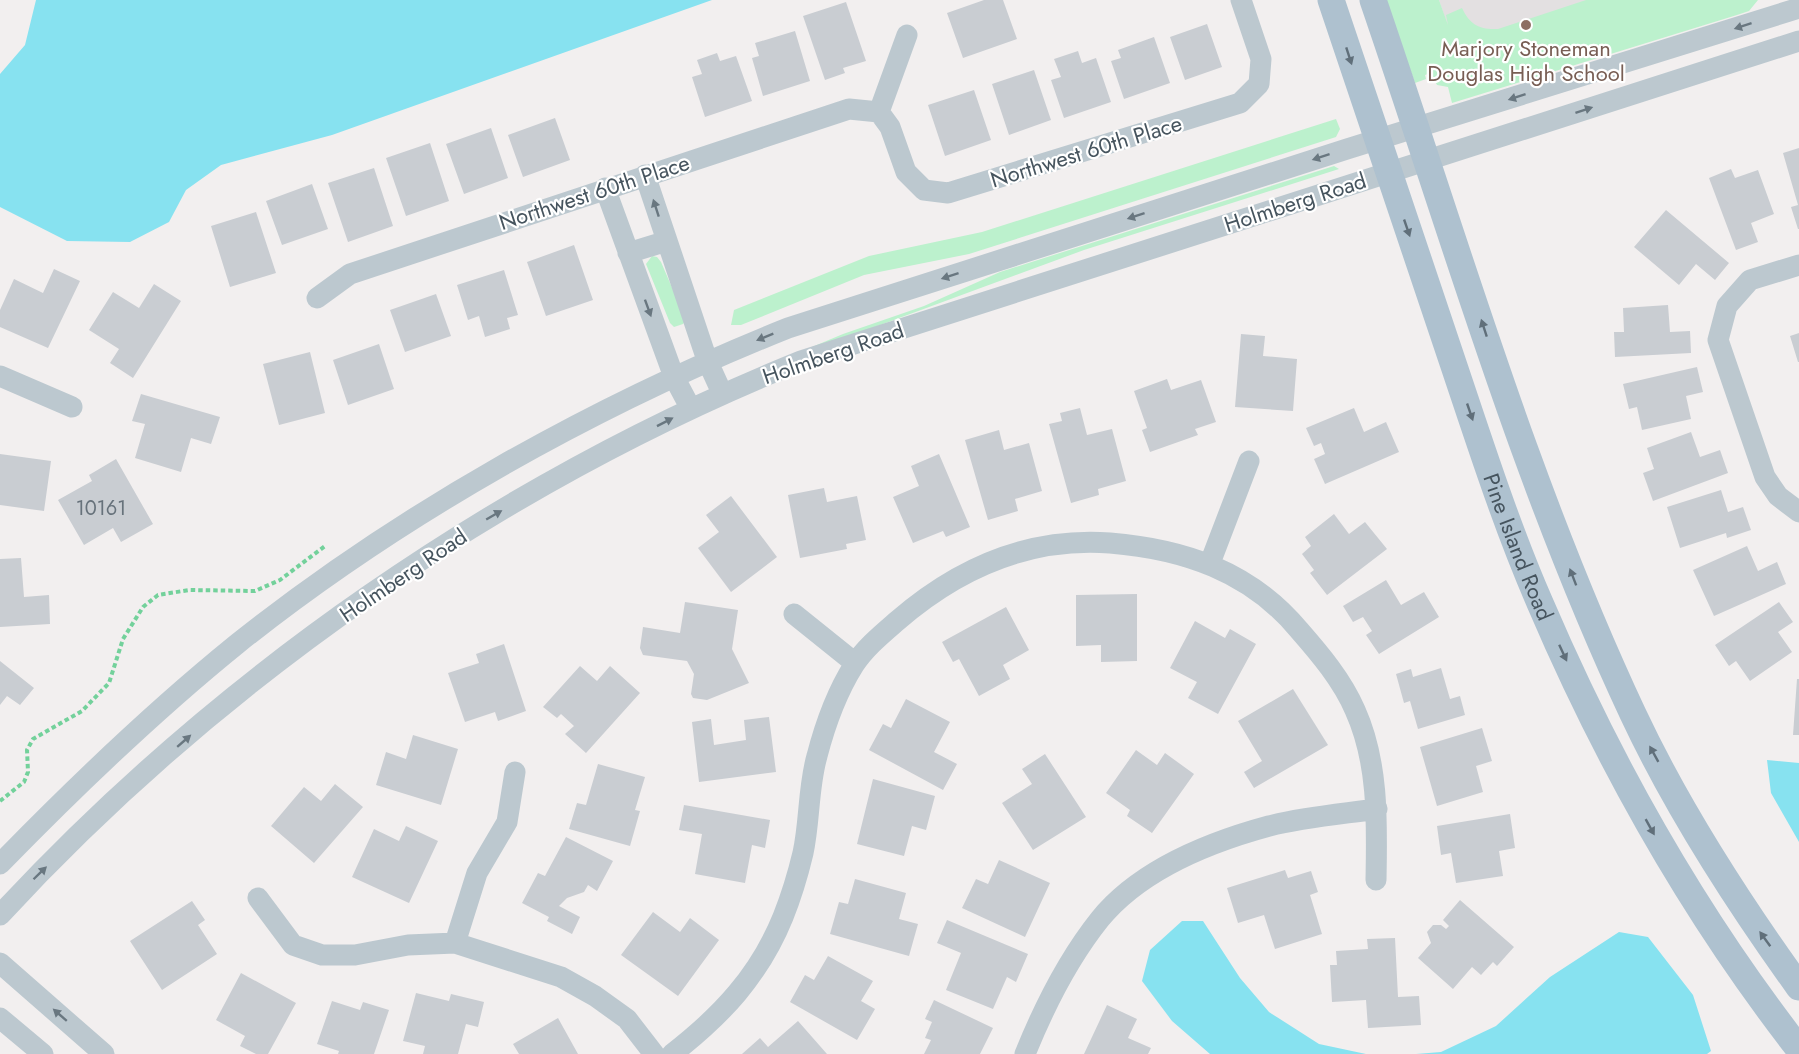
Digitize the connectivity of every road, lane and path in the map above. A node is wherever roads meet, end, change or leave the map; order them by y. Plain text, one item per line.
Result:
1 (1241, 0) edge
2 (1331, 0) edge
3 (1373, 0) edge
4 (1799, 8) edge
5 (908, 35) dead end
6 (1799, 41) edge
7 (879, 112) junction
8 (1417, 128) junction
9 (1377, 140) junction
10 (1428, 159) junction
11 (1388, 172) junction
12 (645, 175) junction
13 (605, 189) junction
14 (667, 241) junction
15 (628, 253) junction
16 (1799, 265) edge
17 (317, 298) dead end
18 (707, 360) junction
19 (0, 376) edge
20 (674, 377) junction
21 (722, 393) junction
22 (72, 407) dead end
23 (691, 409) junction
24 (1249, 461) dead end
25 (1799, 512) edge
26 (325, 546) dead end
27 (1210, 562) junction
28 (794, 614) dead end
29 (855, 663) junction
30 (515, 772) dead end
31 (0, 801) edge
32 (1377, 808) junction
33 (0, 864) edge
34 (1376, 880) dead end
35 (258, 898) dead end
36 (0, 915) edge
37 (455, 943) junction
38 (0, 963) edge
39 (1799, 987) edge
40 (0, 1018) edge
41 (1799, 1048) edge
42 (43, 1054) edge
43 (104, 1054) edge
44 (654, 1054) edge
45 (672, 1054) edge
46 (1025, 1054) edge

1 - 7 street, Northwest 60th Place
2 -> 9 main road, Pine Island Road
3 - 8 main road, Pine Island Road
4 -> 8 street, Holmberg Road
5 - 7 street
10 -> 6 street, Holmberg Road
7 - 12 street, Northwest 60th Place
8 - 9 street, Holmberg Road
8 - 10 main road, Pine Island Road
9 - 11 main road, Pine Island Road
9 -> 18 street, Holmberg Road
10 - 11 street, Holmberg Road
39 -> 10 main road, Pine Island Road
11 - 21 street, Holmberg Road
11 -> 41 main road, Pine Island Road
12 - 13 street, Northwest 60th Place
14 -> 12 street
13 - 15 street
13 - 17 street, Northwest 60th Place
14 - 15 street
14 - 18 street
15 -> 20 street
16 - 25 street
18 - 20 street, Holmberg Road
18 - 21 street
19 - 22 street
20 - 23 street
20 - 33 street, Holmberg Road
21 - 23 street, Holmberg Road
36 -> 23 street, Holmberg Road
24 - 27 street
26 - 31 path
27 - 29 street
27 - 32 street
28 - 29 street
29 - 45 street
30 - 37 street
32 - 34 street
32 - 46 street
35 - 37 street
37 - 44 street
43 -> 38 street
40 - 42 street

